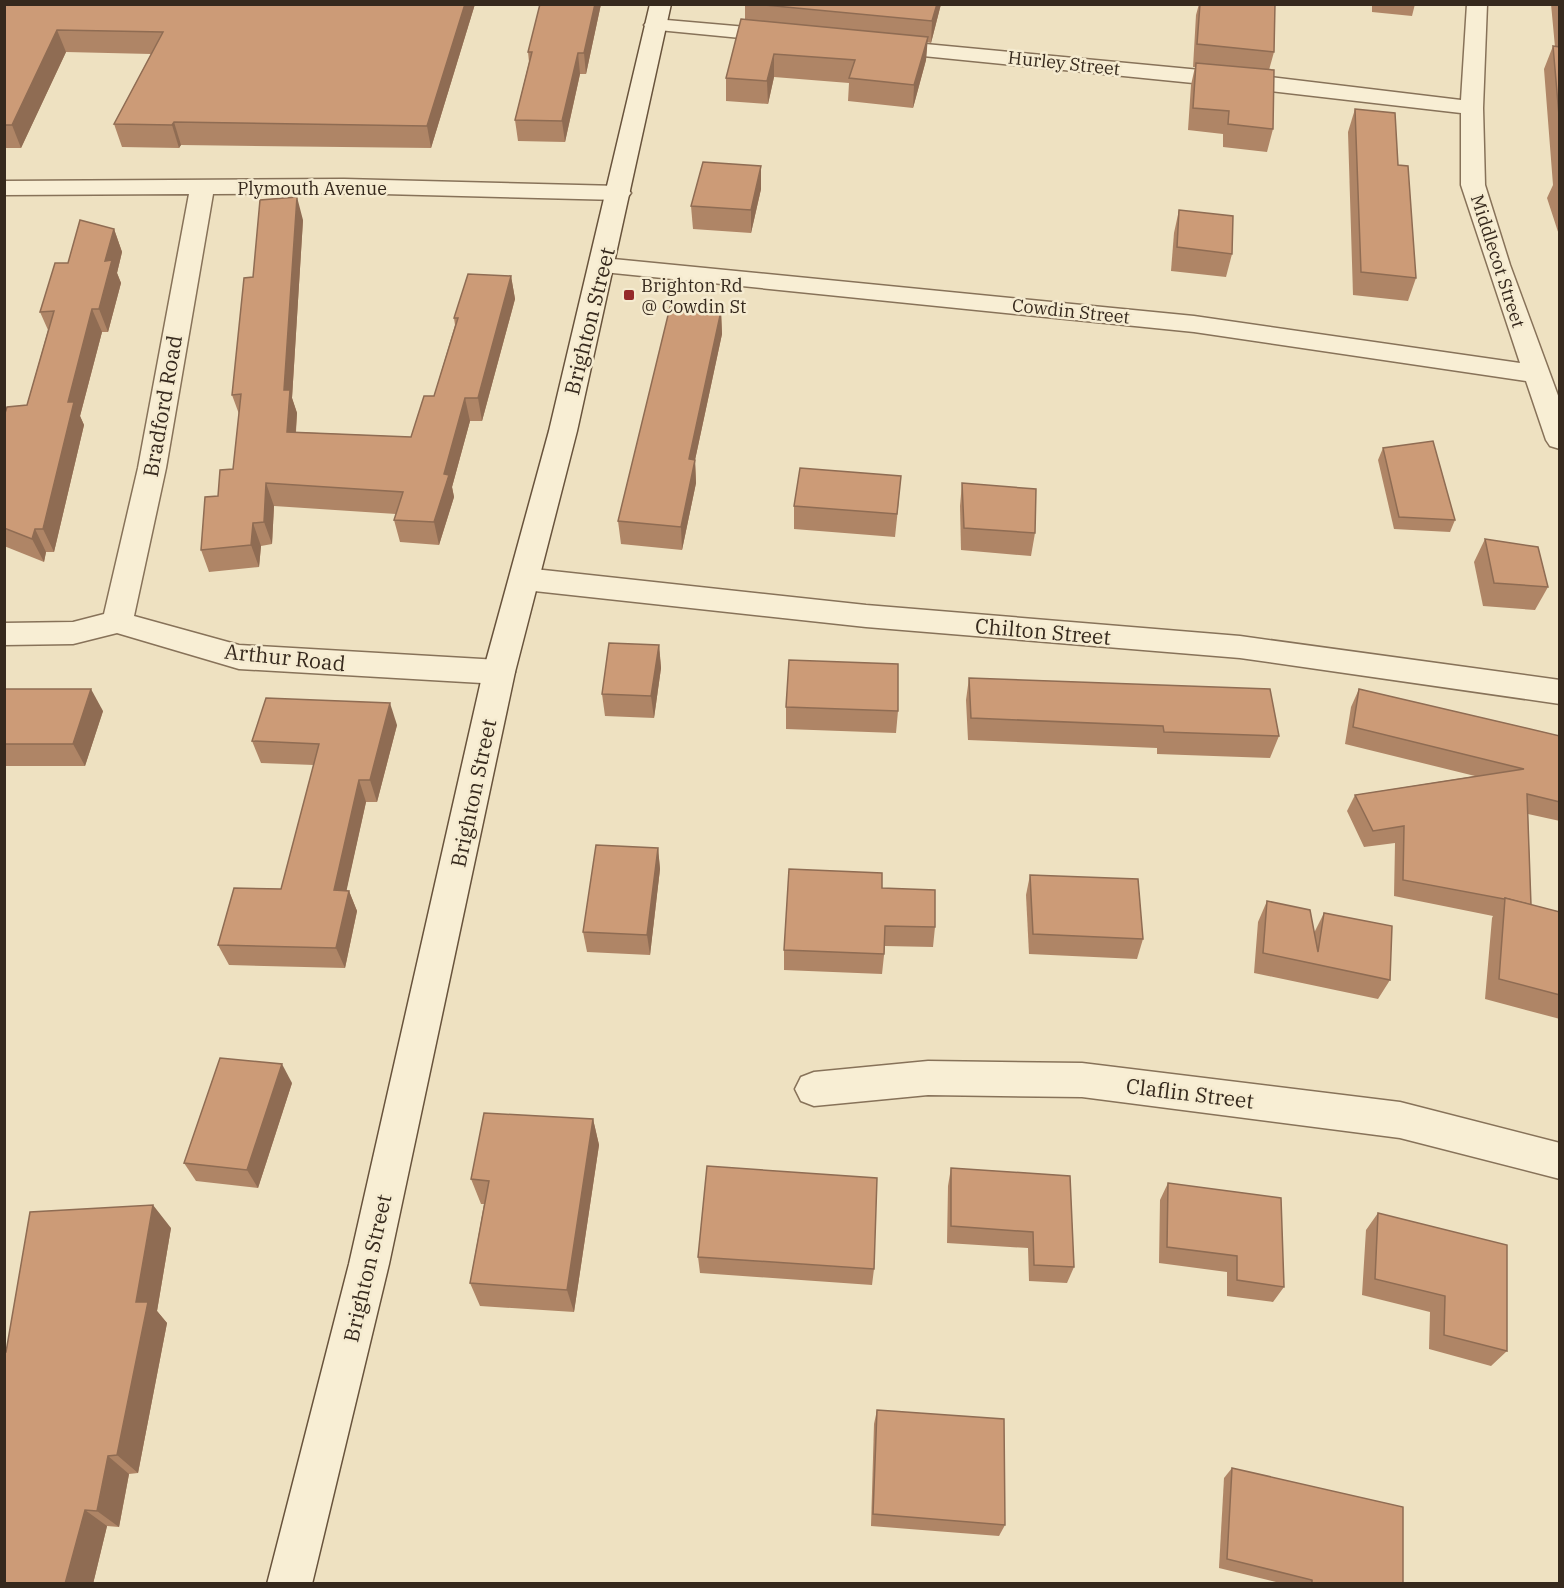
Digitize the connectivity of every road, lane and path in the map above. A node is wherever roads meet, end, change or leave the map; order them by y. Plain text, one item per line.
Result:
1 (1477, 4) edge
2 (658, 10) edge
3 (804, 38) edge
4 (863, 44) edge
5 (1472, 108) junction
6 (4, 188) edge
7 (202, 188) junction
8 (620, 193) junction
9 (603, 265) junction
10 (1536, 374) junction
11 (1560, 440) edge
12 (525, 579) junction
13 (117, 622) junction
14 (4, 634) edge
15 (499, 672) junction
16 (1560, 692) edge
17 (814, 1089) dead end
18 (1560, 1161) edge
19 (289, 1584) edge

1 - 5 street, Middlecot Street
2 - 3 street
2 - 8 street, Brighton Street
4 - 5 street, Hurley Street
5 - 10 street, Middlecot Street
6 - 7 street, Plymouth Avenue
7 - 8 street, Plymouth Avenue
7 - 13 street, Bradford Road
8 - 9 street, Brighton Street
9 - 10 street, Cowdin Street
9 - 12 street, Brighton Street
10 - 11 street, Middlecot Street
12 - 15 street, Brighton Street
12 - 16 street, Chilton Street
13 - 14 street
13 - 15 street, Arthur Road
15 - 19 street, Brighton Street
17 - 18 street, Claflin Street

